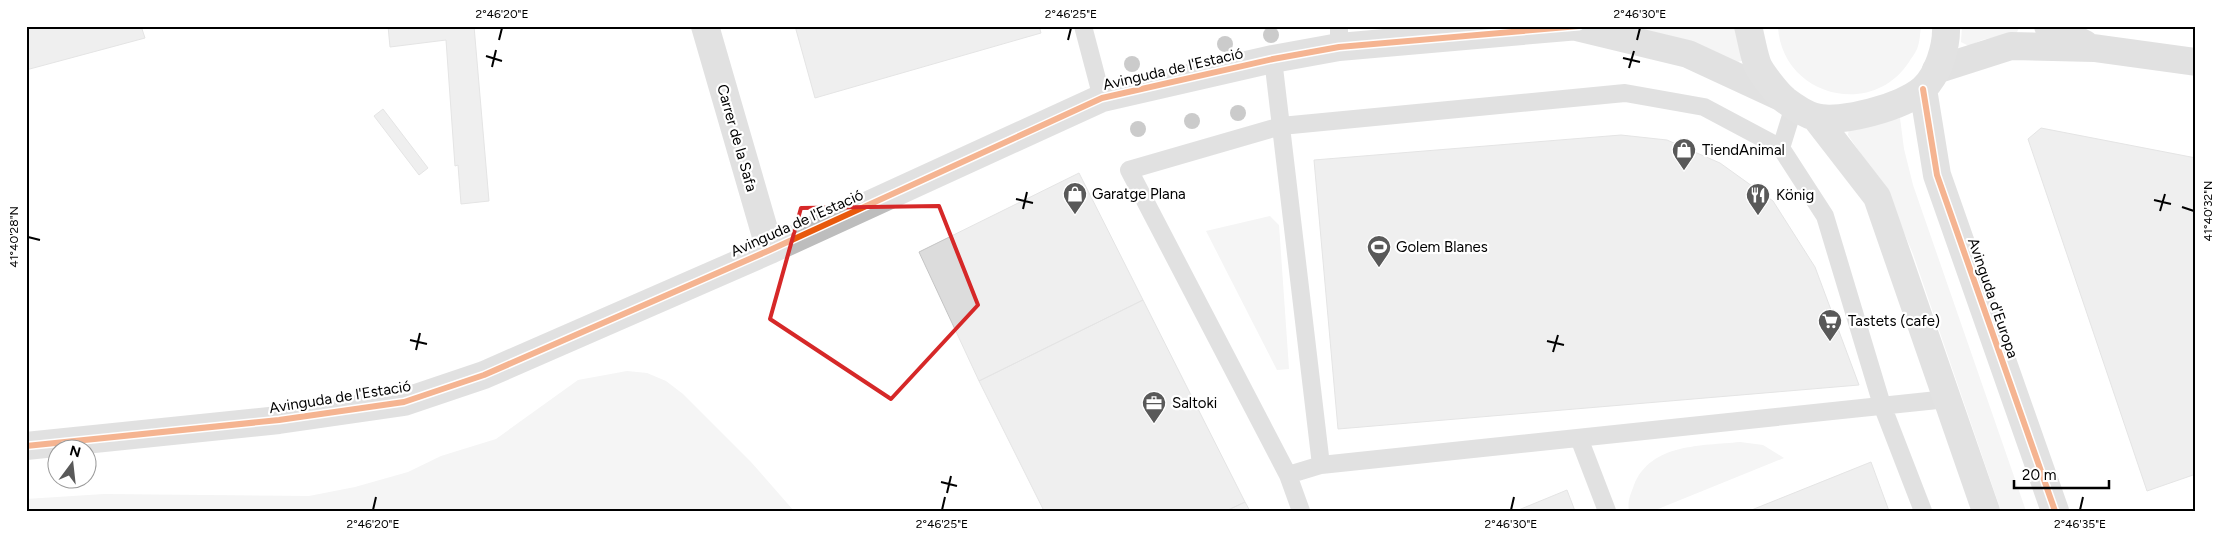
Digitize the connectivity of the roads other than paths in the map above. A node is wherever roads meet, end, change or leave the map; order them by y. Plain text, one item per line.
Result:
1 (705, 26) edge
2 (1083, 26) edge
3 (1748, 26) edge
4 (1946, 26) edge
5 (2048, 26) edge
6 (1578, 27) edge
7 (1339, 36) edge
8 (2094, 48) junction
9 (1273, 59) junction
10 (2196, 62) edge
11 (1930, 79) junction
12 (1102, 98) junction
13 (1797, 107) junction
14 (1281, 126) junction
15 (1781, 148) junction
16 (770, 250) junction
17 (1947, 399) junction
18 (1882, 406) junction
19 (1580, 438) junction
20 (26, 446) edge
21 (1321, 465) junction
22 (1288, 475) junction
23 (1301, 511) edge
24 (1607, 511) edge
25 (1923, 511) edge
26 (1986, 511) edge
27 (2055, 511) edge

1 - 16 street, Carrer de la Safa
2 - 12 lane
3 - 13 street
4 - 11 street
5 - 8 street
6 - 7 street, Avinguda de l'Estació
6 - 13 street, Avinguda de l'Estació
7 - 9 street, Avinguda de l'Estació
8 - 10 street
8 - 11 street
9 - 12 street, Avinguda de l'Estació
9 - 14 lane
11 - 13 street
11 - 27 street, Avinguda d'Europa
12 - 16 street, Avinguda de l'Estació
13 - 15 lane
13 - 17 street
14 - 15 lane
14 - 21 lane
14 - 22 lane
15 - 18 lane
16 - 20 street, Avinguda de l'Estació
17 - 18 lane
17 - 26 street
18 - 19 lane
18 - 25 lane
19 - 21 lane
19 - 24 lane
21 - 22 lane
22 - 23 lane

